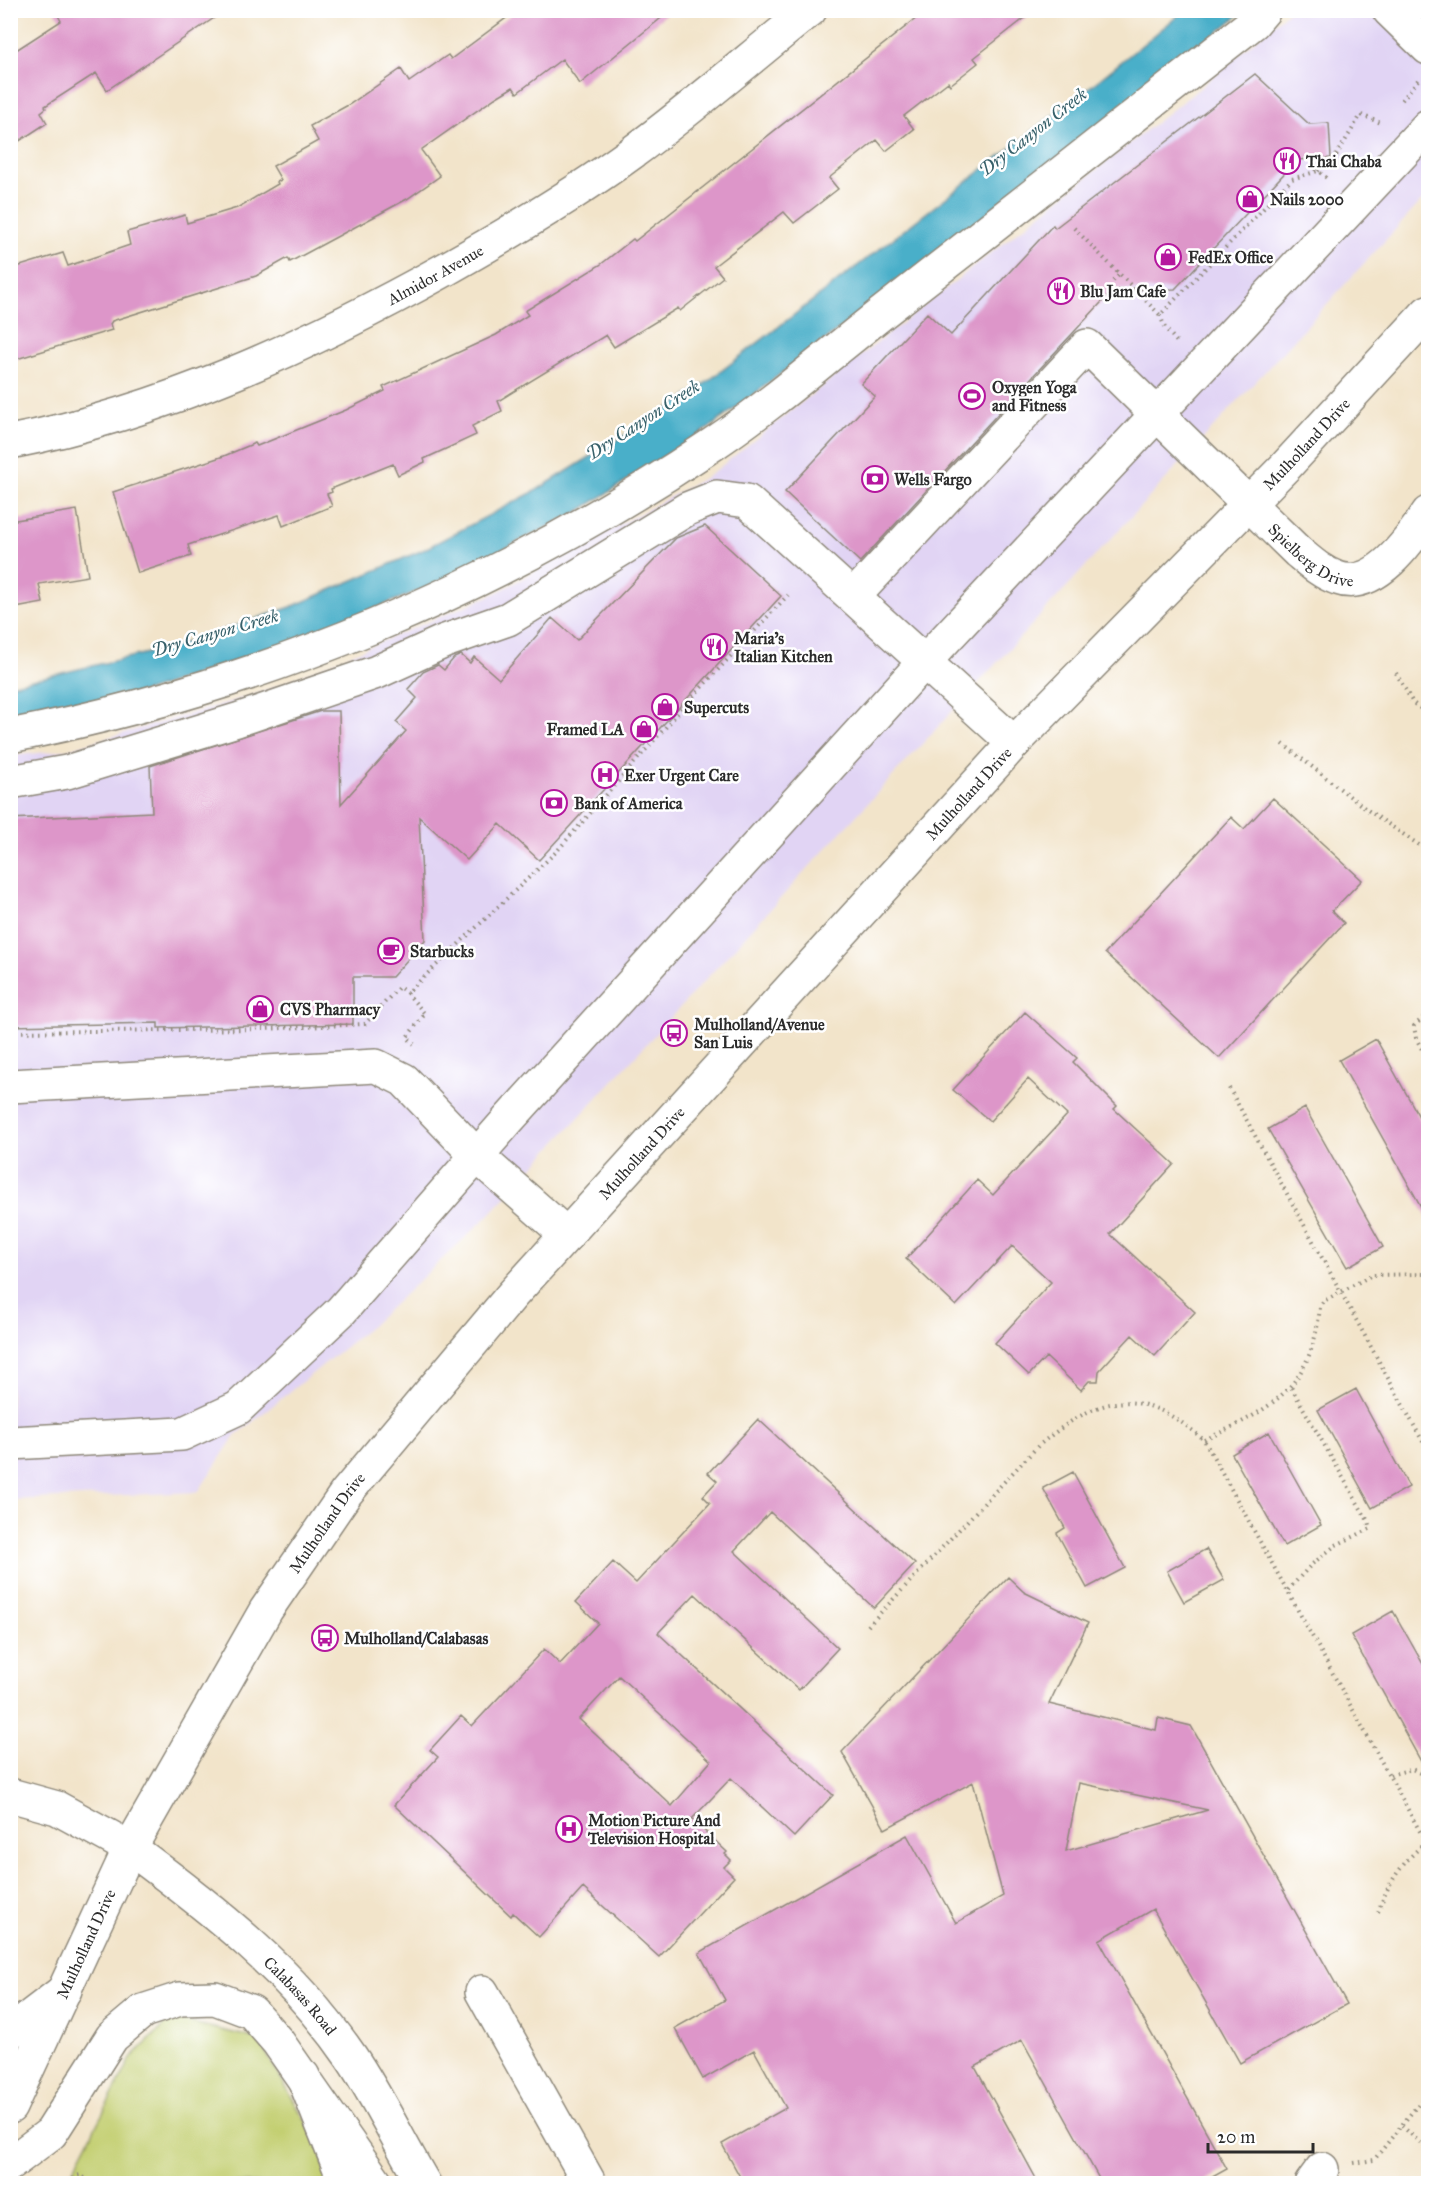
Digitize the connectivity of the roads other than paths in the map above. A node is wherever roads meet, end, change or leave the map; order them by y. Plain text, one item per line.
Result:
1 (810, 10) edge
2 (1264, 10) edge
3 (1389, 10) edge
4 (1425, 63) edge
5 (1428, 126) edge
6 (1428, 312) edge
7 (1159, 414) junction
8 (10, 442) edge
9 (1248, 504) junction
10 (1428, 513) edge
11 (854, 596) junction
12 (925, 661) junction
13 (10, 736) edge
14 (1014, 743) junction
15 (10, 782) edge
16 (10, 1086) edge
17 (477, 1156) junction
18 (567, 1235) junction
19 (10, 1443) edge
20 (10, 1795) edge
21 (130, 1848) junction
22 (65, 1990) junction
23 (482, 1992) dead end
24 (10, 2032) edge
25 (303, 2076) junction
26 (10, 2107) edge
27 (10, 2164) edge
28 (346, 2184) edge
29 (378, 2184) edge
30 (424, 2184) edge
31 (590, 2184) edge

1 - 8 main road, Almidor Avenue
2 - 13 main road
3 - 4 main road
5 - 7 main road
6 - 9 main road, Mulholland Drive
7 - 9 main road, Spielberg Drive
7 - 11 main road, Spielberg Drive
7 - 12 main road
9 - 10 main road, Spielberg Drive
9 - 14 main road, Mulholland Drive
11 - 12 main road
11 - 15 main road
12 - 14 main road
12 - 17 main road
14 - 18 main road, Mulholland Drive
16 - 17 main road
17 - 18 main road
17 - 19 main road
18 - 21 main road, Mulholland Drive
20 - 21 main road, Calabasas Road
21 - 22 main road, Mulholland Drive
21 - 30 main road, Calabasas Road
22 - 24 main road
22 - 26 main road, Mulholland Drive
23 - 31 main road
25 - 27 main road
25 - 28 main road
25 - 29 main road

